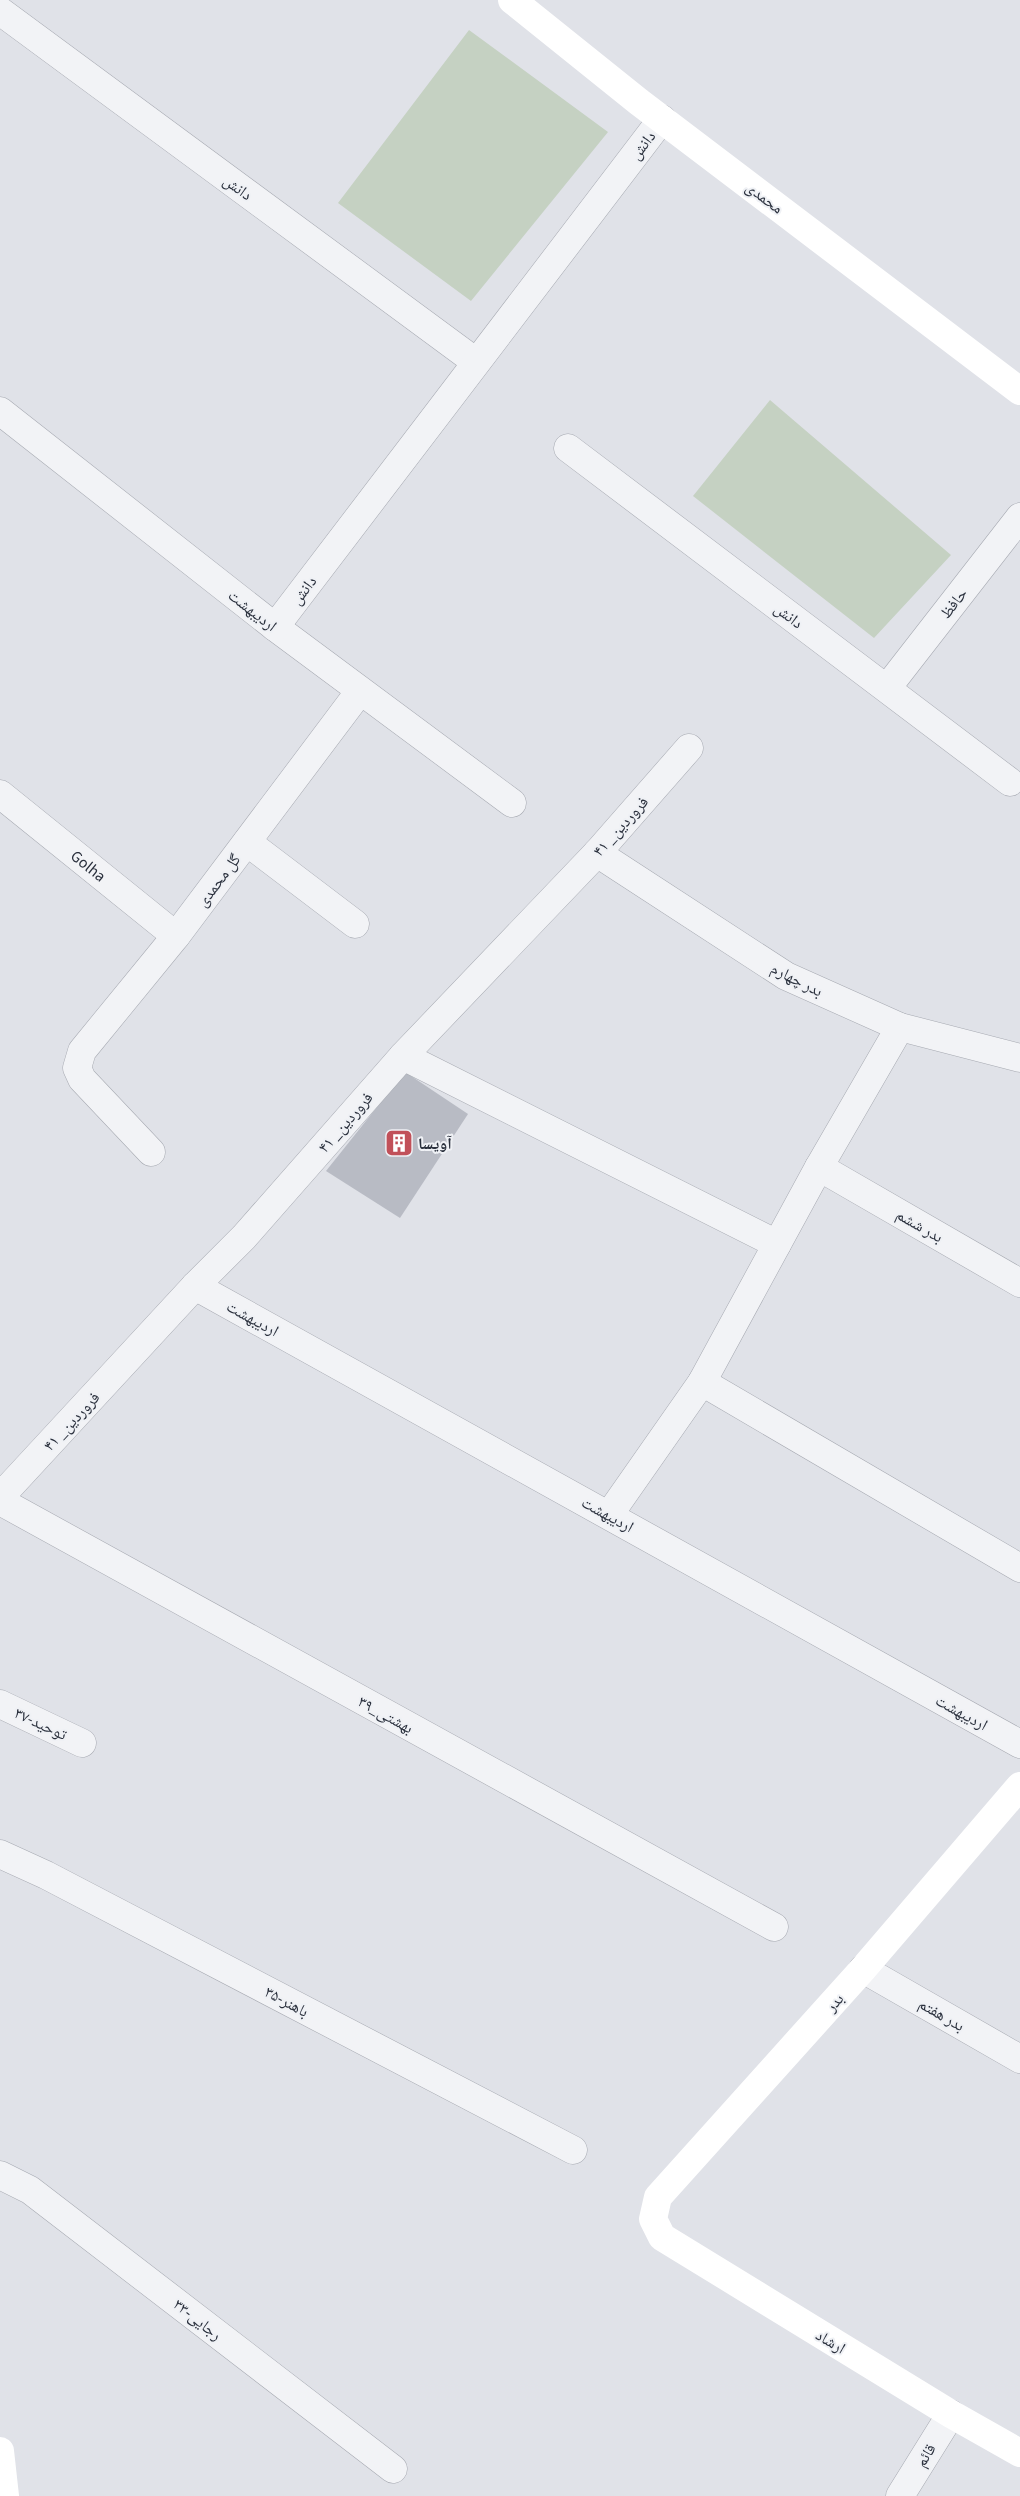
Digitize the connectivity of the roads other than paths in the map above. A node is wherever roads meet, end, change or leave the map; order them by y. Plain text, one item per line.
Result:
1 (512, 0) edge
2 (0, 11) edge
3 (662, 119) junction
4 (476, 362) junction
5 (1020, 391) edge
6 (0, 411) edge
7 (568, 448) dead end
8 (1020, 517) edge
9 (275, 627) junction
10 (887, 688) junction
11 (360, 691) junction
12 (689, 748) dead end
13 (1010, 782) dead end
14 (0, 794) edge
15 (512, 803) dead end
16 (247, 842) junction
17 (597, 853) junction
18 (355, 924) dead end
19 (176, 936) junction
20 (900, 1027) junction
21 (403, 1056) junction
22 (1020, 1058) edge
23 (151, 1152) dead end
24 (819, 1167) junction
25 (777, 1244) junction
26 (1020, 1283) edge
27 (195, 1286) junction
28 (702, 1382) junction
29 (0, 1499) edge
30 (609, 1514) junction
31 (1020, 1568) edge
32 (0, 1704) edge
33 (82, 1743) dead end
34 (1020, 1744) edge
35 (1020, 1786) edge
36 (0, 1854) edge
37 (774, 1927) dead end
38 (863, 1969) junction
39 (1020, 2059) edge
40 (573, 2150) dead end
41 (0, 2175) edge
42 (653, 2219) joint
43 (951, 2414) junction
44 (0, 2451) edge
45 (1020, 2453) edge
46 (393, 2469) dead end
47 (5, 2496) edge
48 (900, 2496) edge

1 - 3 street, محمدی
2 - 4 street, دانش
3 - 4 street, دانش
3 - 5 street, محمدی
4 - 9 street, دانش
6 - 9 street, اردیبهشت
7 - 10 street, دانش
8 - 10 street, حافظ
9 - 11 street, اردیبهشت
10 - 13 street, دانش
11 - 15 street, اردیبهشت
11 - 16 street, گل محمدی
12 - 17 street, ۴۱ _فروردین
14 - 19 street, Golha
16 - 18 street
16 - 19 street, گل محمدی
17 - 20 street, بدر چهارم
17 - 21 street, ۴۱ _فروردین
19 - 23 street, گل محمدی
20 - 22 street, بدر چهارم
20 - 24 street
21 - 25 street
21 - 27 street, ۴۱ _فروردین
24 - 25 street
24 - 26 street, بدر ششم
25 - 28 street
27 - 29 street, ۴۱ _فروردین
27 - 30 street, اردیبهشت
28 - 30 street
28 - 31 street
29 - 37 street, ۳۹_بهشتی
30 - 34 street, اردیبهشت
32 - 33 street, ۳۷-توحید
35 - 38 street, بدر
36 - 40 street, ۳۵-باهنر
38 - 39 street, بدر هفتم
38 - 42 street, بدر
41 - 46 street, ۳۳-رجایی
42 - 43 street, ارشاد
43 - 45 street, ارشاد
43 - 48 street, قائم
44 - 47 street

